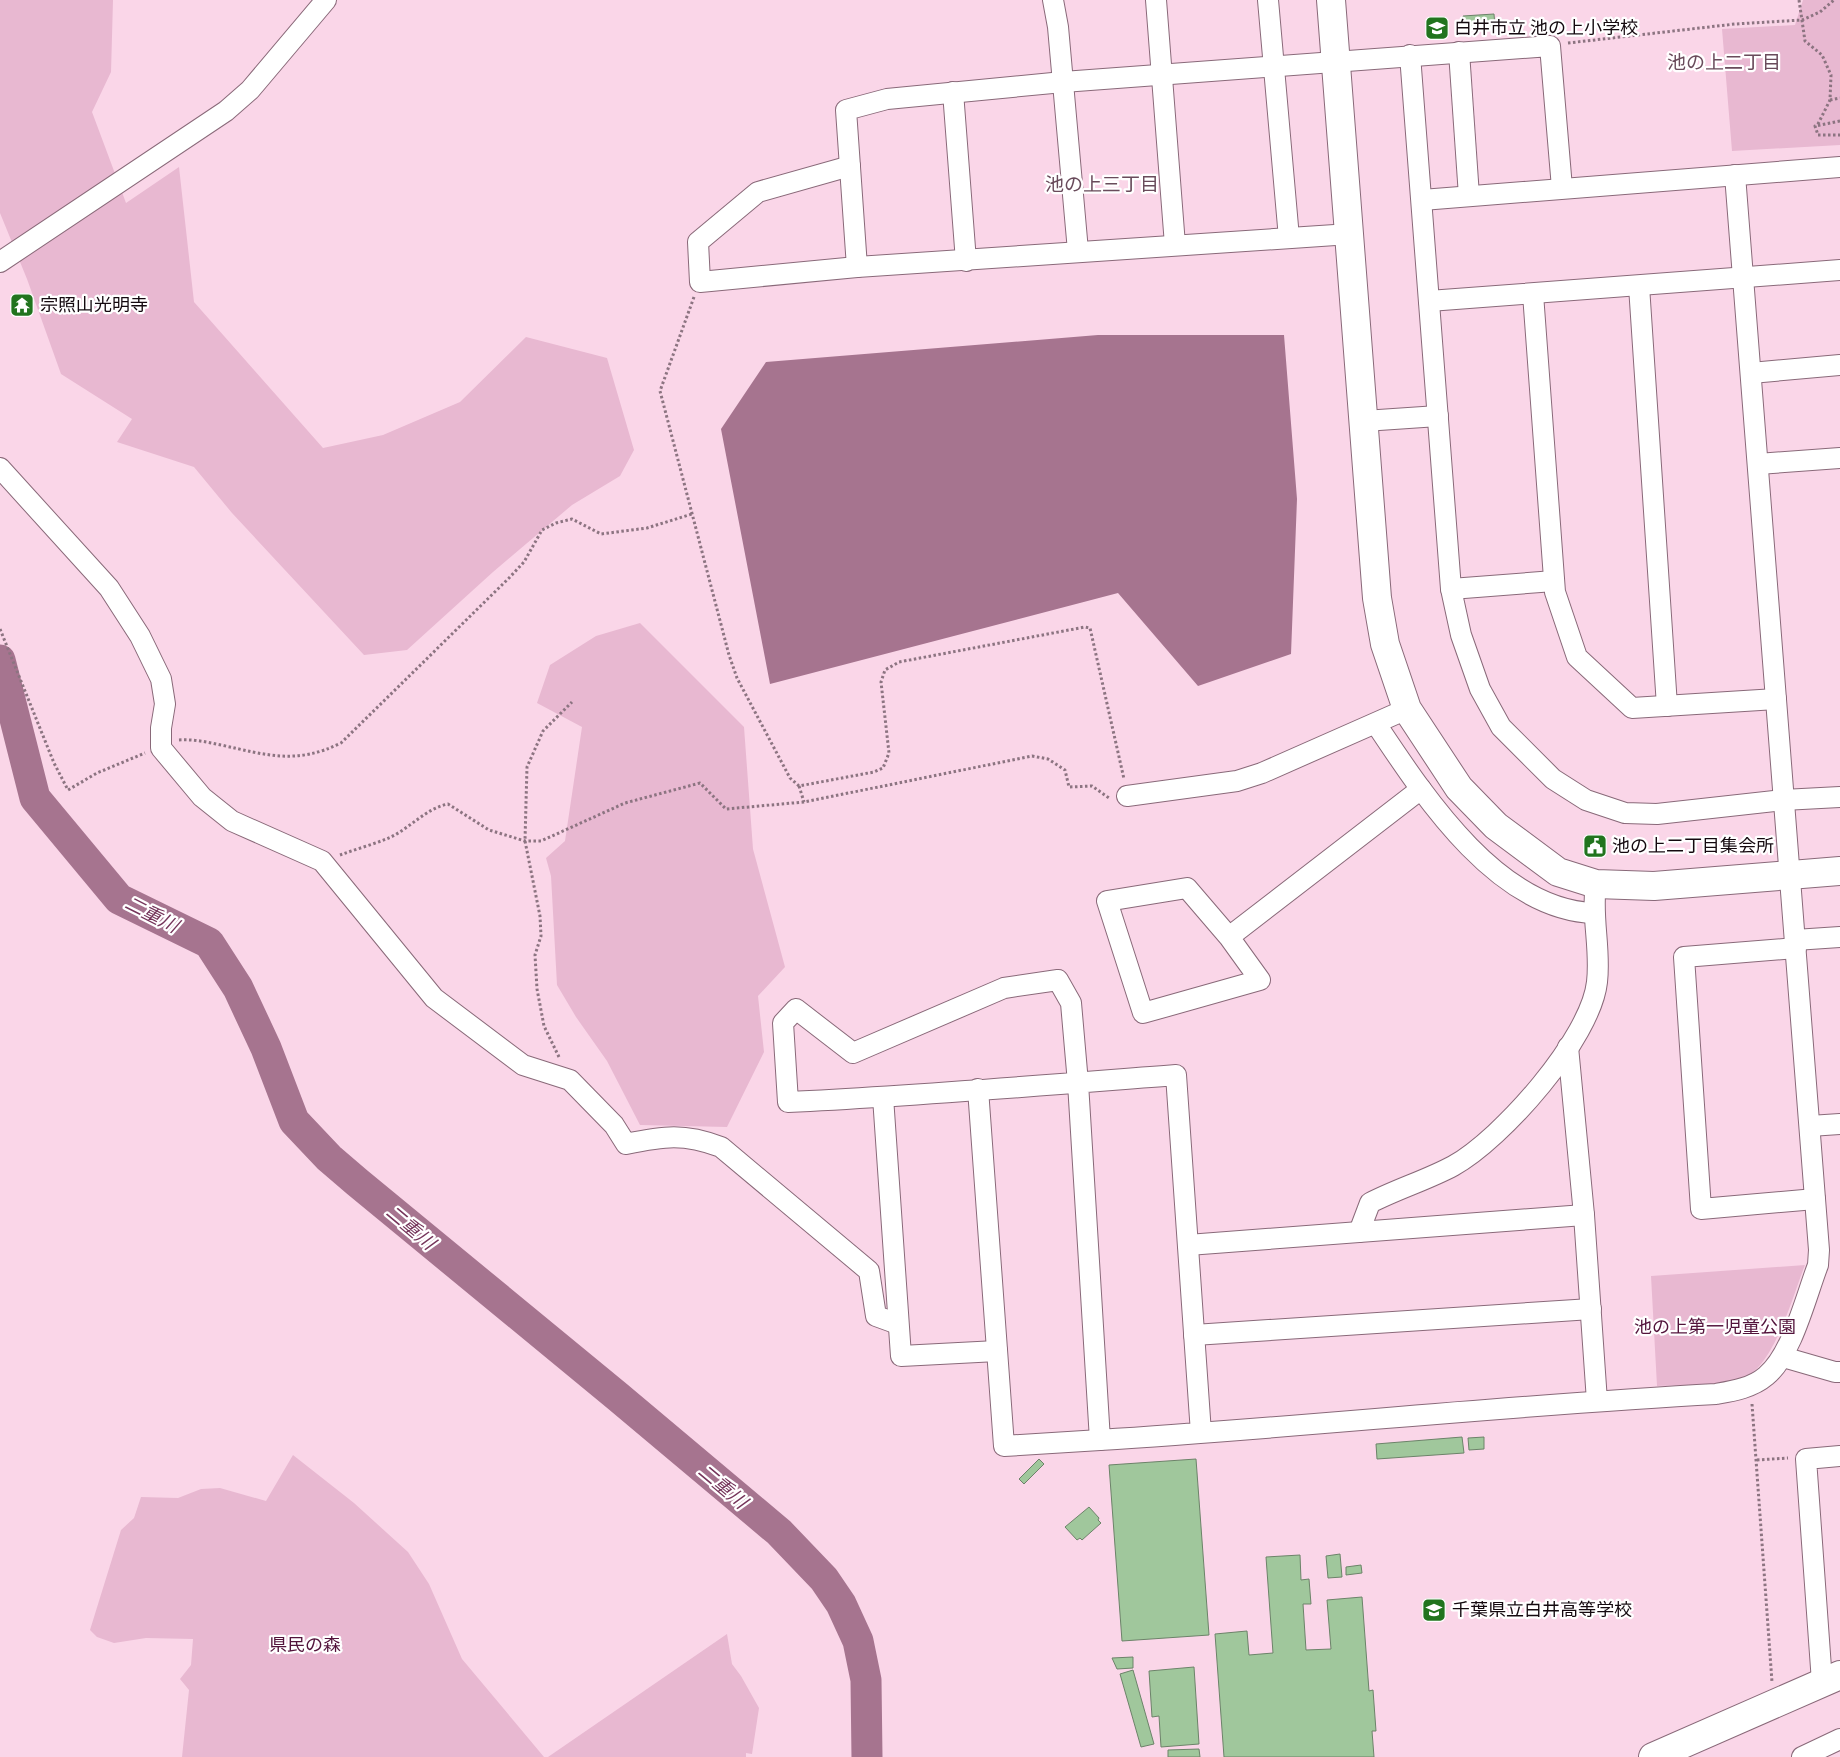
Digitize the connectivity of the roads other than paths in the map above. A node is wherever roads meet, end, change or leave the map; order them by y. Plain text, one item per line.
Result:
1 (326, 0) edge
2 (1053, 0) edge
3 (1156, 0) edge
4 (1268, 0) edge
5 (1330, 0) edge
6 (1459, 52) junction
7 (1410, 55) junction
8 (1335, 61) junction
9 (1274, 66) junction
10 (1161, 75) junction
11 (1063, 82) junction
12 (953, 92) junction
13 (850, 166) junction
14 (1840, 167) edge
15 (1735, 175) junction
16 (1562, 188) junction
17 (1469, 196) junction
18 (1422, 200) junction
19 (1350, 234) junction
20 (1288, 238) junction
21 (1175, 245) junction
22 (1078, 251) junction
23 (966, 261) junction
24 (0, 262) edge
25 (857, 267) junction
26 (1840, 270) edge
27 (1744, 278) junction
28 (1639, 286) junction
29 (1533, 294) junction
30 (1429, 301) junction
31 (1840, 365) edge
32 (1751, 373) junction
33 (1438, 416) junction
34 (1364, 421) junction
35 (1840, 458) edge
36 (1758, 464) junction
37 (4, 479) edge
38 (1554, 581) junction
39 (1451, 589) junction
40 (1776, 699) junction
41 (1667, 706) junction
42 (1407, 709) junction
43 (1376, 724) junction
44 (1421, 790) junction
45 (1128, 796) road end
46 (1840, 797) edge
47 (1783, 800) junction
48 (1840, 871) edge
49 (1789, 875) junction
50 (1596, 884) junction
51 (1594, 913) junction
52 (1229, 937) junction
53 (1840, 937) edge
54 (1796, 944) junction
55 (1568, 1047) junction
56 (1078, 1083) junction
57 (978, 1089) junction
58 (883, 1097) junction
59 (1840, 1124) edge
60 (1810, 1126) junction
61 (1816, 1199) junction
62 (1584, 1216) junction
63 (1359, 1232) junction
64 (1188, 1245) junction
65 (1591, 1309) junction
66 (898, 1324) junction
67 (1194, 1335) junction
68 (997, 1351) junction
69 (1784, 1357) junction
70 (1840, 1372) edge
71 (1597, 1401) junction
72 (1201, 1433) junction
73 (1100, 1440) junction
74 (1840, 1456) edge
75 (1831, 1678) edge
76 (1840, 1739) edge
77 (1653, 1757) edge
78 (1802, 1757) edge

1 - 24 street
2 - 11 street
3 - 10 street
4 - 9 street
5 - 8 street
6 - 7 street
6 - 16 street
6 - 17 street
7 - 8 street
7 - 18 street
8 - 9 street
8 - 19 street
9 - 10 street
9 - 20 street
10 - 11 street
10 - 21 street
11 - 12 street
11 - 22 street
12 - 13 street
12 - 23 street
13 - 25 street
13 - 25 street
14 - 15 street
15 - 16 street
15 - 27 street
16 - 17 street
17 - 18 street
18 - 30 street
19 - 20 street
19 - 34 street
20 - 21 street
21 - 22 street
22 - 23 street
23 - 25 street
26 - 27 street
27 - 28 street
27 - 32 street
28 - 29 street
28 - 41 street
29 - 30 street
29 - 38 street
30 - 33 street
31 - 32 street
32 - 36 street
33 - 34 street
33 - 39 street
34 - 42 street
35 - 36 street
36 - 40 street
37 - 66 street
38 - 39 street
38 - 41 street
39 - 47 street
40 - 41 street
40 - 47 street
42 - 43 street
42 - 50 street
43 - 44 street
43 - 45 street
44 - 51 street
44 - 52 street
46 - 47 street
47 - 49 street
48 - 49 street
49 - 50 street
49 - 54 street
50 - 51 street
51 - 55 street
52 - 52 street
53 - 54 street
54 - 60 street
54 - 61 street
55 - 62 street
55 - 63 street
56 - 57 street
56 - 58 street
56 - 64 street
56 - 73 street
57 - 58 street
57 - 68 street
58 - 66 street
59 - 60 street
60 - 61 street
61 - 69 street
62 - 63 street
62 - 65 street
63 - 64 street
64 - 67 street
65 - 67 street
65 - 71 street
66 - 68 street
67 - 72 street
68 - 73 street
69 - 70 street
69 - 71 street
71 - 72 street
72 - 73 street
74 - 75 street
75 - 77 street
76 - 78 street

